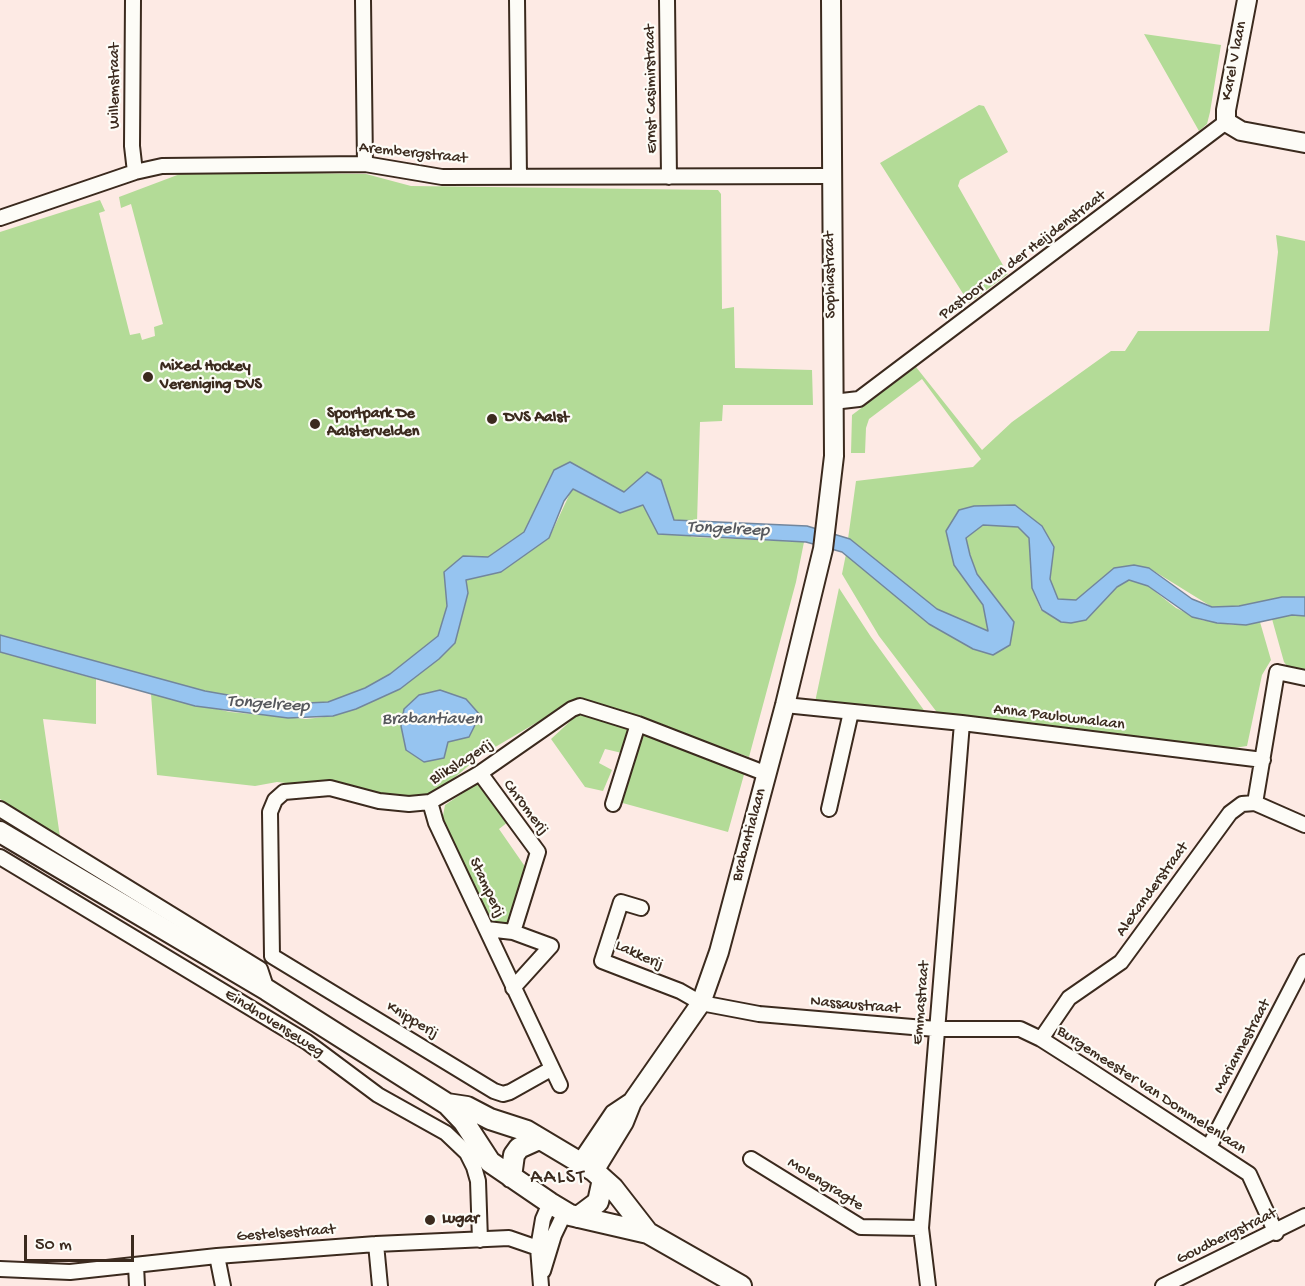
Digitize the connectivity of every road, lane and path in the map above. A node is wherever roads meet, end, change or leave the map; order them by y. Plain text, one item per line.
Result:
1 (133, 0) edge
2 (363, 0) edge
3 (517, 0) edge
4 (668, 0) edge
5 (831, 0) edge
6 (1247, 0) edge
7 (1226, 122) junction
8 (1305, 143) edge
9 (365, 164) junction
10 (135, 172) junction
11 (519, 176) junction
12 (669, 177) junction
13 (831, 177) junction
14 (0, 218) edge
15 (834, 402) junction
16 (823, 549) joint
17 (1305, 678) edge
18 (785, 705) junction
19 (851, 712) junction
20 (962, 723) junction
21 (638, 724) junction
22 (1263, 760) junction
23 (480, 774) junction
24 (767, 774) junction
25 (430, 802) junction
26 (1255, 803) junction
27 (613, 804) dead end
28 (0, 809) edge
29 (829, 809) dead end
30 (1305, 825) edge
31 (0, 832) edge
32 (0, 857) edge
33 (641, 908) dead end
34 (487, 929) junction
35 (513, 932) junction
36 (272, 956) junction
37 (1305, 962) edge
38 (260, 969) junction
39 (513, 988) junction
40 (267, 990) junction
41 (702, 1003) junction
42 (936, 1029) junction
43 (1041, 1039) junction
44 (551, 1069) junction
45 (560, 1085) dead end
46 (447, 1104) junction
47 (539, 1139) junction
48 (1209, 1147) junction
49 (751, 1159) dead end
50 (593, 1171) junction
51 (511, 1177) junction
52 (565, 1210) junction
53 (1305, 1216) edge
54 (921, 1228) junction
55 (648, 1233) junction
56 (1276, 1233) junction
57 (480, 1240) junction
58 (376, 1244) junction
59 (538, 1248) junction
60 (217, 1256) junction
61 (136, 1265) junction
62 (0, 1269) edge
63 (541, 1281) edge
64 (137, 1286) edge
65 (223, 1286) edge
66 (380, 1286) edge
67 (741, 1286) edge
68 (928, 1286) edge
69 (1163, 1286) edge

1 - 10 street, Willemstraat
2 - 9 street
3 - 11 street
4 - 12 street, Ernst Casimirstraat
5 - 13 street, Sophiastraat
6 - 7 street, Karel V laan
7 - 8 street
7 - 15 street, Pastoor van der Heijdenstraat
9 - 10 street, Arembergstraat
9 - 11 street, Arembergstraat
10 - 14 street, Arembergstraat
11 - 12 street, Arembergstraat
12 - 13 street, Arembergstraat
13 - 15 street, Sophiastraat
15 - 16 street, Sophiastraat
16 - 18 street, Brabantialaan
17 - 22 street
18 - 19 street, Anna Paulownalaan
18 - 24 street, Brabantialaan
19 - 20 street, Anna Paulownalaan
19 - 29 street
20 - 22 street, Anna Paulownalaan
20 - 42 street, Emmastraat
21 - 23 street, Blikslagerij
21 - 24 street, Blikslagerij
21 - 27 street
22 - 26 street
23 - 25 street, Blikslagerij
23 - 35 street, Chromerij
24 - 41 street, Brabantialaan
25 - 34 street, Stamperij
25 - 36 street, Blikslagerij
26 - 30 street
26 - 43 street, Alexanderstraat
28 - 38 street
31 - 40 main road, Eindhovenseweg
32 - 57 street, Eindhovenseweg
33 - 41 street, Lakkerij
34 - 35 street
34 - 39 street, Stamperij
35 - 39 street
36 - 38 street
36 - 44 street, Knipperij
37 - 48 street, Mariannestraat
38 - 40 street, Eindhovenseweg
39 - 44 street, Stamperij
40 - 46 main road, Eindhovenseweg
41 - 42 street, Nassaustraat
41 - 50 street, Brabantialaan
42 - 43 street, Nassaustraat
42 - 54 street, Emmastraat
43 - 48 street, Burgemeester van Dommelenlaan
44 - 45 street, Stamperij
46 - 47 main road, Eindhovenseweg
46 - 51 main road, Eindhovenseweg
47 - 50 main road, Eindhovenseweg
47 - 51 main road
48 - 56 street, Burgemeester van Dommelenlaan
49 - 54 street, Molengragte
50 - 52 main road
50 - 55 main road, Eindhovenseweg
51 - 52 main road, Eindhovenseweg
52 - 55 main road, Eindhovenseweg
52 - 59 street
52 - 63 street
53 - 56 street, Goudbergstraat
54 - 68 street, Emmastraat
55 - 67 main road, Eindhovenseweg
56 - 69 street, Goudbergstraat
57 - 58 street, Gestelsestraat
57 - 59 street, Gestelsestraat
58 - 60 street, Gestelsestraat
58 - 66 street
59 - 63 street
60 - 61 street, Gestelsestraat
60 - 65 street
61 - 62 street, Gestelsestraat
61 - 64 street

